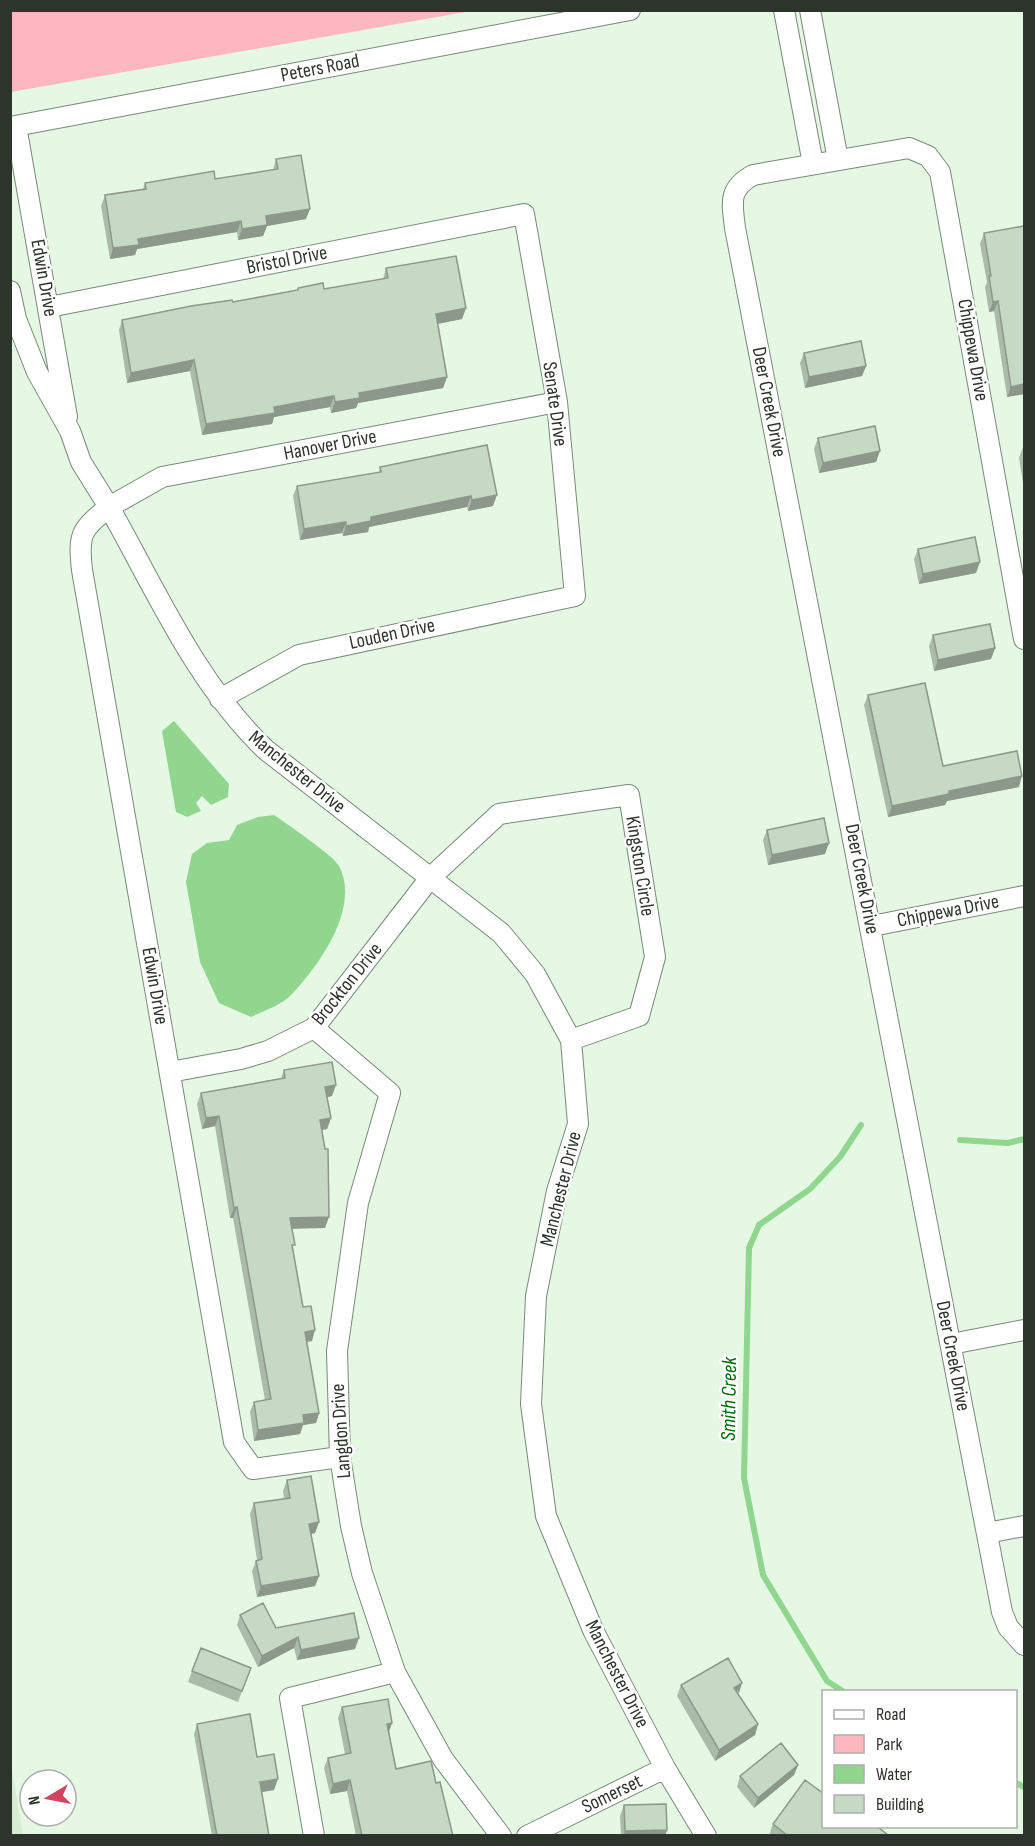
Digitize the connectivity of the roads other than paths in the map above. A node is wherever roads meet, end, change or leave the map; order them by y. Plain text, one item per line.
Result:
1 (630, 10) edge
2 (784, 10) edge
3 (810, 10) edge
4 (13, 126) edge
5 (838, 160) junction
6 (813, 164) junction
7 (524, 214) joint
8 (10, 291) edge
9 (49, 307) junction
10 (557, 402) junction
11 (70, 431) junction
12 (109, 507) junction
13 (575, 596) joint
14 (1024, 639) edge
15 (220, 699) junction
16 (430, 878) junction
17 (1024, 896) edge
18 (872, 926) junction
19 (314, 1029) junction
20 (572, 1040) junction
21 (170, 1072) junction
22 (1024, 1330) edge
23 (951, 1344) junction
24 (340, 1457) junction
25 (1024, 1526) edge
26 (987, 1533) junction
27 (1024, 1645) edge
28 (395, 1672) junction
29 (665, 1768) junction
30 (314, 1836) edge
31 (501, 1836) edge
32 (527, 1836) edge
33 (706, 1836) edge

1 - 4 street, Peters Road
2 - 6 street
3 - 5 street
4 - 9 street, Edwin Drive
5 - 6 street, Deer Creek Drive
5 - 14 street, Chippewa Drive
6 - 18 street, Deer Creek Drive
7 - 9 street, Bristol Drive
7 - 10 street, Senate Drive
8 - 11 street, Edwin Drive
9 - 11 street, Edwin Drive
10 - 12 street, Hanover Drive
10 - 13 street, Senate Drive
11 - 12 street, Edwin Drive
12 - 15 street, Manchester Drive
12 - 21 street, Edwin Drive
13 - 15 street, Louden Drive
15 - 16 street, Manchester Drive
16 - 19 street, Brockton Drive
16 - 20 street, Manchester Drive
16 - 20 street, Kingston Circle
17 - 18 street, Chippewa Drive
18 - 23 street, Deer Creek Drive
19 - 21 street, Brockton Drive
19 - 24 street, Langdon Drive
20 - 29 street, Manchester Drive
21 - 24 street, Edwin Drive
22 - 23 street
23 - 26 street, Deer Creek Drive
24 - 28 street, Langdon Drive
25 - 26 street
26 - 27 street, Deer Creek Drive
28 - 30 street
28 - 31 street, Langdon Drive
29 - 32 street, Somerset
29 - 33 street, Manchester Drive

